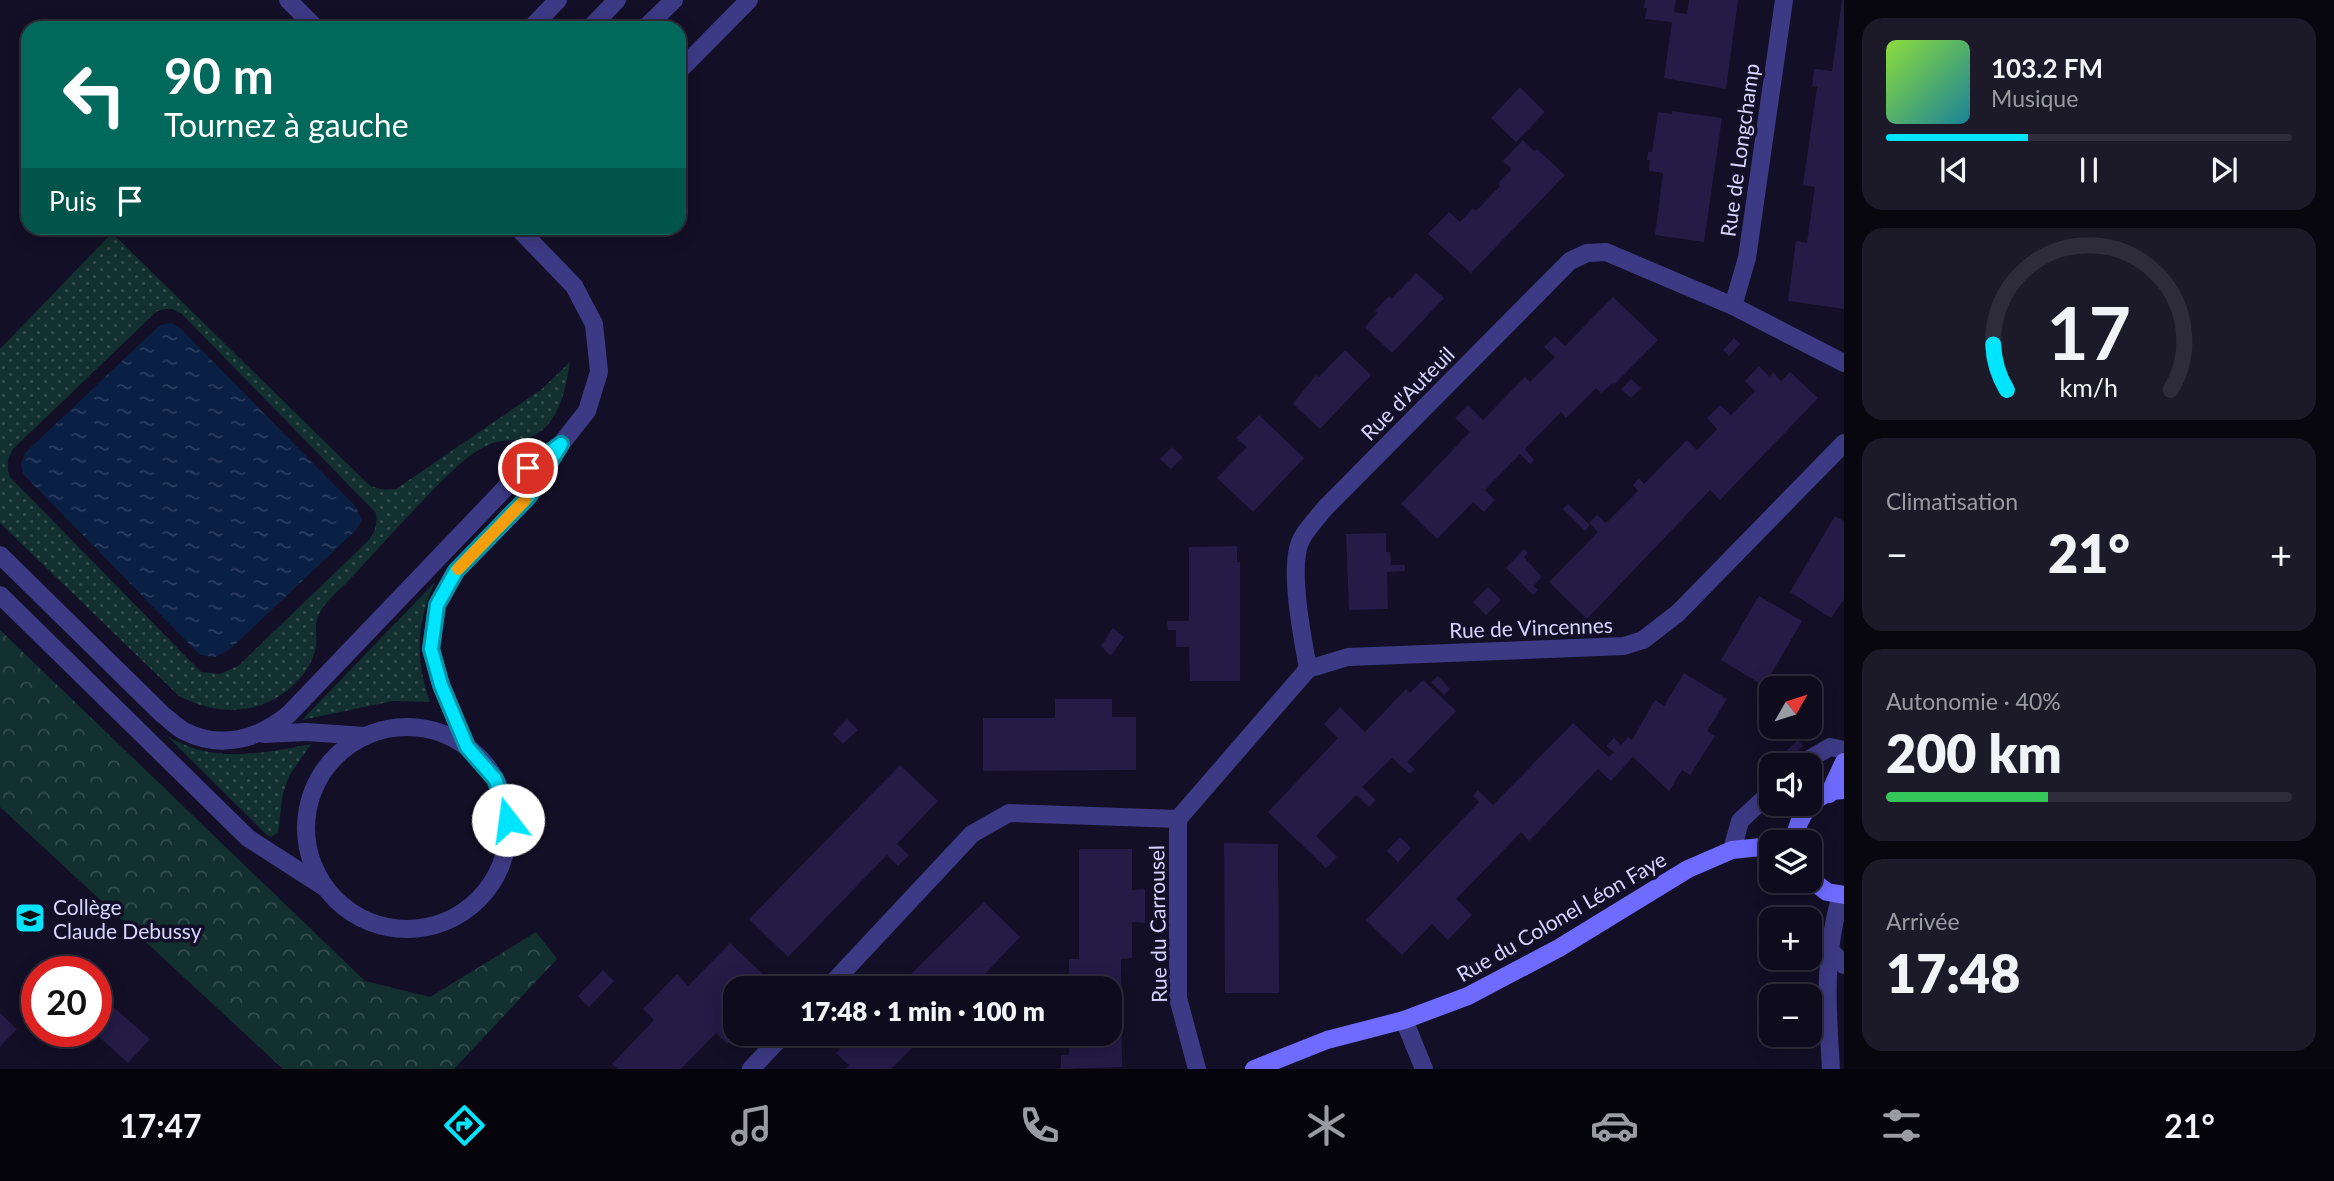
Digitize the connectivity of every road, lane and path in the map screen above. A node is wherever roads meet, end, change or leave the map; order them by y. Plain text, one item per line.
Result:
1 (288, 0) edge
2 (617, 0) edge
3 (674, 0) edge
4 (749, 0) edge
5 (1784, 0) edge
6 (552, 2) edge
7 (309, 21) edge
8 (537, 21) edge
9 (597, 21) edge
10 (652, 21) edge
11 (686, 64) edge
12 (527, 235) edge
13 (1733, 306) junction
14 (1844, 363) edge
15 (1844, 443) edge
16 (561, 444) junction
17 (0, 555) edge
18 (0, 595) edge
19 (1308, 669) junction
20 (259, 734) junction
21 (365, 736) junction
22 (467, 747) junction
23 (1844, 750) edge
24 (1820, 753) edge
25 (1844, 762) edge
26 (1836, 792) edge
27 (1759, 803) edge
28 (1178, 818) junction
29 (1796, 830) edge
30 (1759, 847) edge
31 (1732, 850) junction
32 (1822, 888) edge
33 (327, 889) junction
34 (1842, 895) edge
35 (1829, 949) junction
36 (1844, 965) edge
37 (839, 976) edge
38 (1404, 1020) junction
39 (773, 1046) edge
40 (751, 1069) edge
41 (1197, 1069) edge
42 (1254, 1069) edge
43 (1424, 1069) edge
44 (1831, 1069) edge

1 - 7 street
2 - 9 street
3 - 10 street
4 - 11 street
5 - 13 street, Rue de Longchamp
6 - 8 street
12 - 16 street
13 - 14 street, Rue d'Auteuil
13 - 19 street, Rue d'Auteuil
15 - 19 street, Rue de Vincennes
16 - 20 street
16 - 22 street
17 - 20 street
18 - 33 street
19 - 28 street
20 - 21 street
21 - 22 street
21 - 33 street
22 - 33 street
23 - 24 street
25 - 26 street
26 - 29 street
27 - 31 street
28 - 37 street
28 - 41 street, Rue du Carrousel
30 - 31 street, Rue du Colonel Léon Faye
31 - 38 street, Rue du Colonel Léon Faye
32 - 34 street
34 - 35 street
35 - 36 street
35 - 44 street
38 - 42 street, Rue du Colonel Léon Faye
38 - 43 street
39 - 40 street

